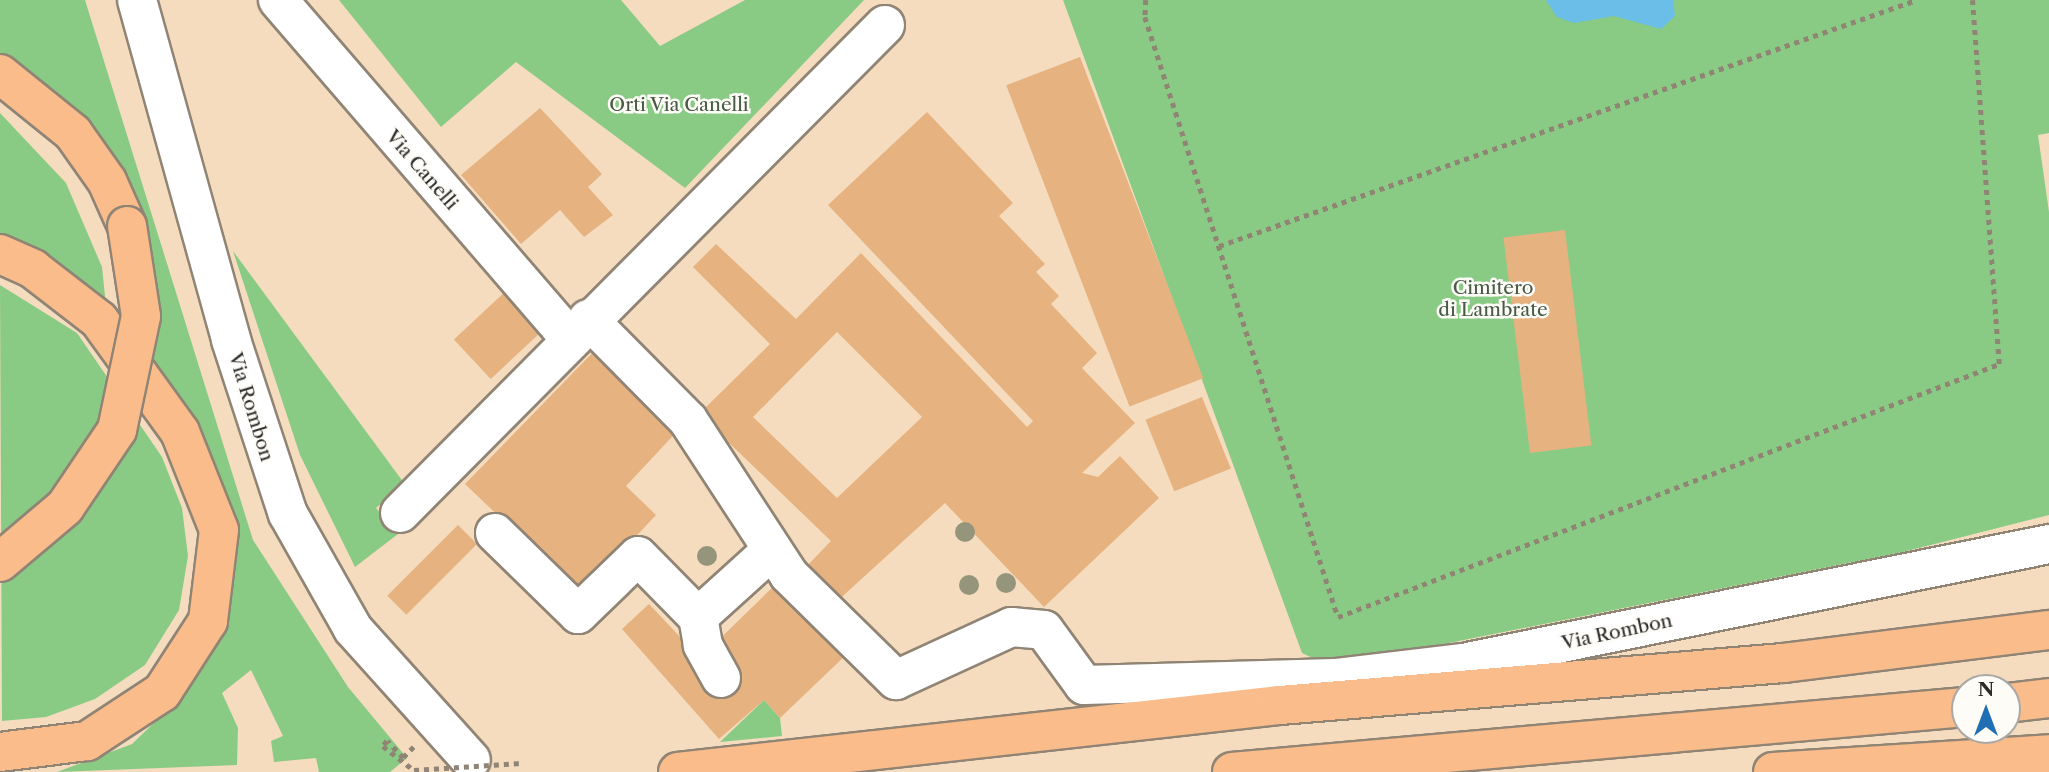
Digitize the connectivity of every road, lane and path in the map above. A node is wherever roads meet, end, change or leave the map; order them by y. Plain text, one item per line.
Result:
1 (137, 0) edge
2 (278, 0) edge
3 (1146, 0) edge
4 (1916, 0) edge
5 (1972, 0) edge
6 (885, 25) dead end
7 (0, 74) edge
8 (1219, 246) junction
9 (0, 254) edge
10 (578, 328) junction
11 (400, 513) dead end
12 (495, 533) dead end
13 (2049, 544) edge
14 (772, 550) junction
15 (0, 562) edge
16 (698, 618) junction
17 (2049, 630) edge
18 (721, 678) dead end
19 (2049, 698) edge
20 (2021, 701) edge
21 (1951, 708) edge
22 (0, 752) edge
23 (408, 752) dead end
24 (2049, 754) edge
25 (471, 760) dead end
26 (521, 762) dead end
27 (414, 771) edge
28 (678, 772) edge
29 (1232, 772) edge
30 (1773, 772) edge

1 - 25 street, Via Rombon
2 - 10 street, Via Canelli
3 - 8 path
4 - 8 path
5 - 8 path
6 - 10 street
7 - 15 main road, bridge
9 - 22 main road
10 - 11 street
10 - 14 street, Via Canelli
12 - 16 street
13 - 14 street, Via Rombon
14 - 16 street
16 - 18 street
17 - 28 main road
19 - 20 main road
21 - 29 main road
23 - 27 path
24 - 30 main road
26 - 27 path, bridge

